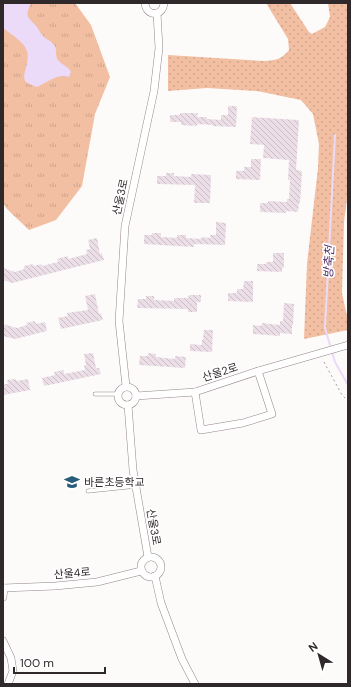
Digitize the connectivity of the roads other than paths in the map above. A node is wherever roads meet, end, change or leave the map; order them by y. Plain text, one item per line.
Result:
1 (145, 3) edge
2 (164, 3) edge
3 (157, 14) junction
4 (348, 345) edge
5 (258, 371) junction
6 (126, 386) junction
7 (194, 392) junction
8 (95, 394) dead end
9 (117, 394) junction
10 (136, 396) junction
11 (128, 405) junction
12 (136, 486) junction
13 (88, 491) dead end
14 (148, 557) junction
15 (141, 571) junction
16 (155, 576) junction
17 (4, 588) edge
18 (3, 597) edge
19 (3, 641) edge
20 (8, 684) edge
21 (196, 684) edge

1 - 3 street
2 - 3 street
3 - 6 street, 산울3로
4 - 5 street, 산울2로
5 - 7 street, 산울2로
5 - 7 street
6 - 9 street
6 - 10 street
7 - 10 street, 산울2로
8 - 9 lane
9 - 11 street
10 - 11 street
11 - 12 street, 산울3로
12 - 13 lane
12 - 14 street, 산울3로
14 - 15 street
14 - 16 street
15 - 16 street
15 - 17 street, 산울4로
16 - 21 street
17 - 18 street
19 - 20 street

